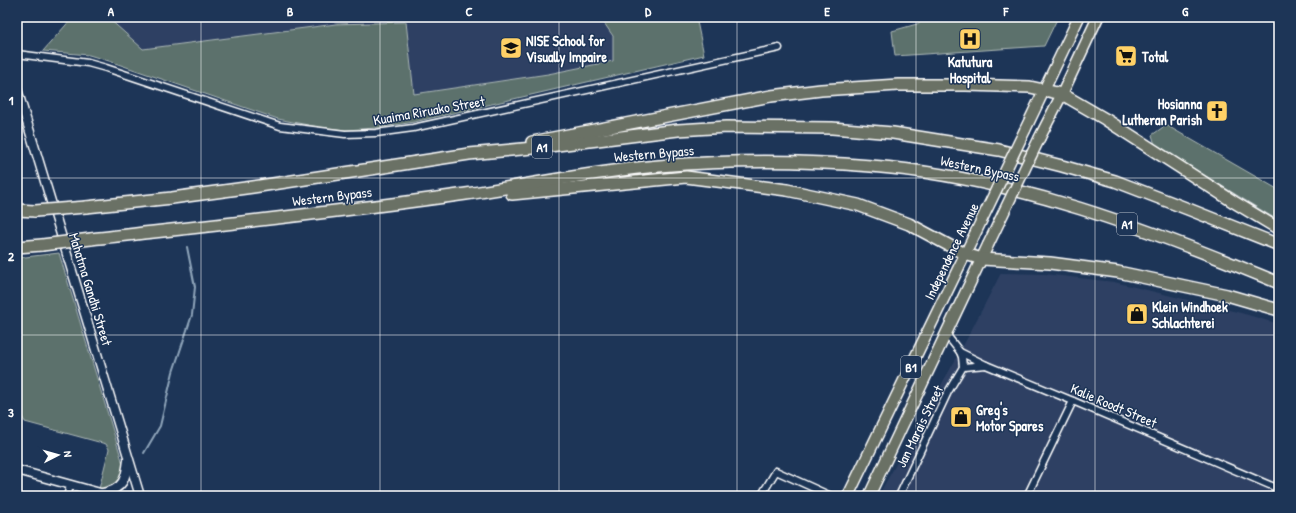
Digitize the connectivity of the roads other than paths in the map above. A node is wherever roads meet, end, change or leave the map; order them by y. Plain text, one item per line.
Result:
1 (1079, 17) edge
2 (1098, 17) edge
3 (779, 48) dead end
4 (17, 54) edge
5 (17, 89) edge
6 (1044, 89) junction
7 (1062, 94) junction
8 (469, 154) junction
9 (467, 194) junction
10 (17, 210) edge
11 (1279, 229) edge
12 (1279, 245) edge
13 (17, 247) edge
14 (966, 254) junction
15 (982, 259) junction
16 (1279, 283) edge
17 (1279, 310) edge
18 (946, 334) junction
19 (960, 352) junction
20 (986, 365) junction
21 (963, 367) junction
22 (1073, 401) junction
23 (128, 457) junction
24 (17, 470) edge
25 (70, 486) junction
26 (1279, 489) edge
27 (101, 493) junction
28 (67, 496) edge
29 (111, 496) edge
30 (140, 496) edge
31 (761, 496) edge
32 (831, 496) edge
33 (848, 496) edge
34 (869, 496) edge
35 (899, 496) edge
36 (1027, 496) edge

1 - 6 main road, Independence Avenue
2 - 7 main road
3 - 4 street, Kuaima Riruako Street
5 - 23 street, Mahatma Gandhi Street
6 - 7 highway
6 - 8 highway
6 - 14 main road, Independence Avenue / B1, bridge
7 - 11 highway
7 - 15 main road, B1, bridge
8 - 10 highway, Western Bypass / A1, bridge
8 - 12 highway, Western Bypass / A1
9 - 13 highway, Western Bypass / A1, bridge
9 - 14 highway
9 - 16 highway, Western Bypass / A1
14 - 15 highway
14 - 33 main road, Independence Avenue / B1
15 - 17 highway
15 - 18 main road, B1
18 - 19 street, Kalie Roodt Street
18 - 34 main road, B1
19 - 20 street, Kalie Roodt Street
19 - 21 street
20 - 21 street
20 - 22 street, Kalie Roodt Street
21 - 35 street, Jan Marais Street
22 - 26 street, Kalie Roodt Street
22 - 36 street
23 - 27 street
23 - 30 street, Mahatma Gandhi Street
24 - 25 street
25 - 27 street
25 - 28 street
27 - 29 street
31 - 32 street

